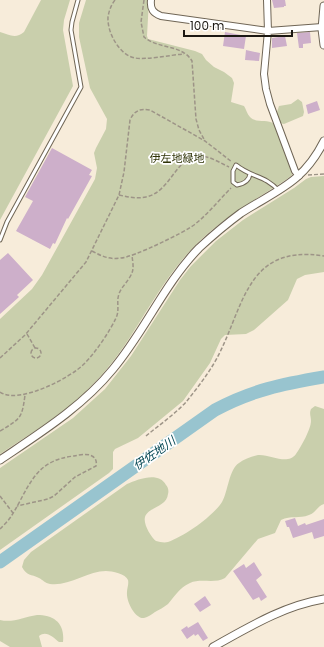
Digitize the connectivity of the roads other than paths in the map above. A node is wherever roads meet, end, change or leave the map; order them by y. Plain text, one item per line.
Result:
1 (78, 0) edge
2 (151, 0) edge
3 (267, 0) edge
4 (324, 6) edge
5 (323, 30) edge
6 (268, 32) junction
7 (324, 45) edge
8 (324, 141) edge
9 (250, 174) junction
10 (301, 174) junction
11 (279, 191) junction
12 (0, 240) edge
13 (0, 460) edge
14 (324, 598) edge
15 (213, 647) edge

1 - 12 lane
2 - 6 street
3 - 6 street
4 - 5 street
5 - 6 street
5 - 7 street
6 - 10 street
8 - 10 street
9 - 9 lane
9 - 11 lane
10 - 11 street
11 - 13 street
14 - 15 street

